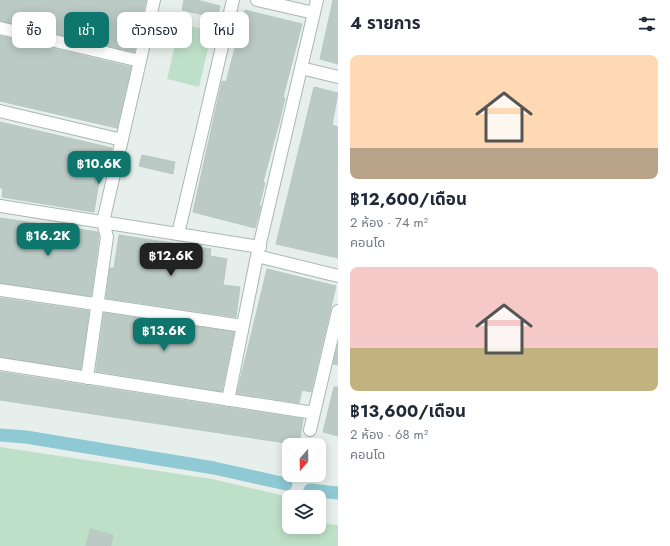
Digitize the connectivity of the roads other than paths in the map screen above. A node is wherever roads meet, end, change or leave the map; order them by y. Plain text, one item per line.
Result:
1 (154, 0) edge
2 (233, 0) edge
3 (257, 0) edge
4 (317, 0) edge
5 (314, 13) junction
6 (0, 28) edge
7 (140, 61) junction
8 (301, 68) junction
9 (338, 77) edge
10 (0, 111) edge
11 (122, 140) junction
12 (0, 206) edge
13 (103, 222) junction
14 (178, 234) junction
15 (259, 251) junction
16 (338, 276) edge
17 (0, 290) edge
18 (97, 304) junction
19 (338, 311) edge
20 (243, 326) junction
21 (0, 364) edge
22 (87, 378) junction
23 (228, 400) junction
24 (314, 413) junction
25 (310, 430) dead end

1 - 7 street
2 - 14 street
3 - 5 street
4 - 5 street
5 - 8 street
6 - 7 street
7 - 11 street
8 - 9 street
8 - 15 street
10 - 11 street
11 - 13 street
12 - 13 street
13 - 14 street
13 - 18 street
14 - 15 street
15 - 16 street
15 - 20 street
17 - 18 street
18 - 20 street
18 - 22 street
19 - 24 street
20 - 23 street
21 - 22 street
22 - 23 street
23 - 24 street
24 - 25 street

